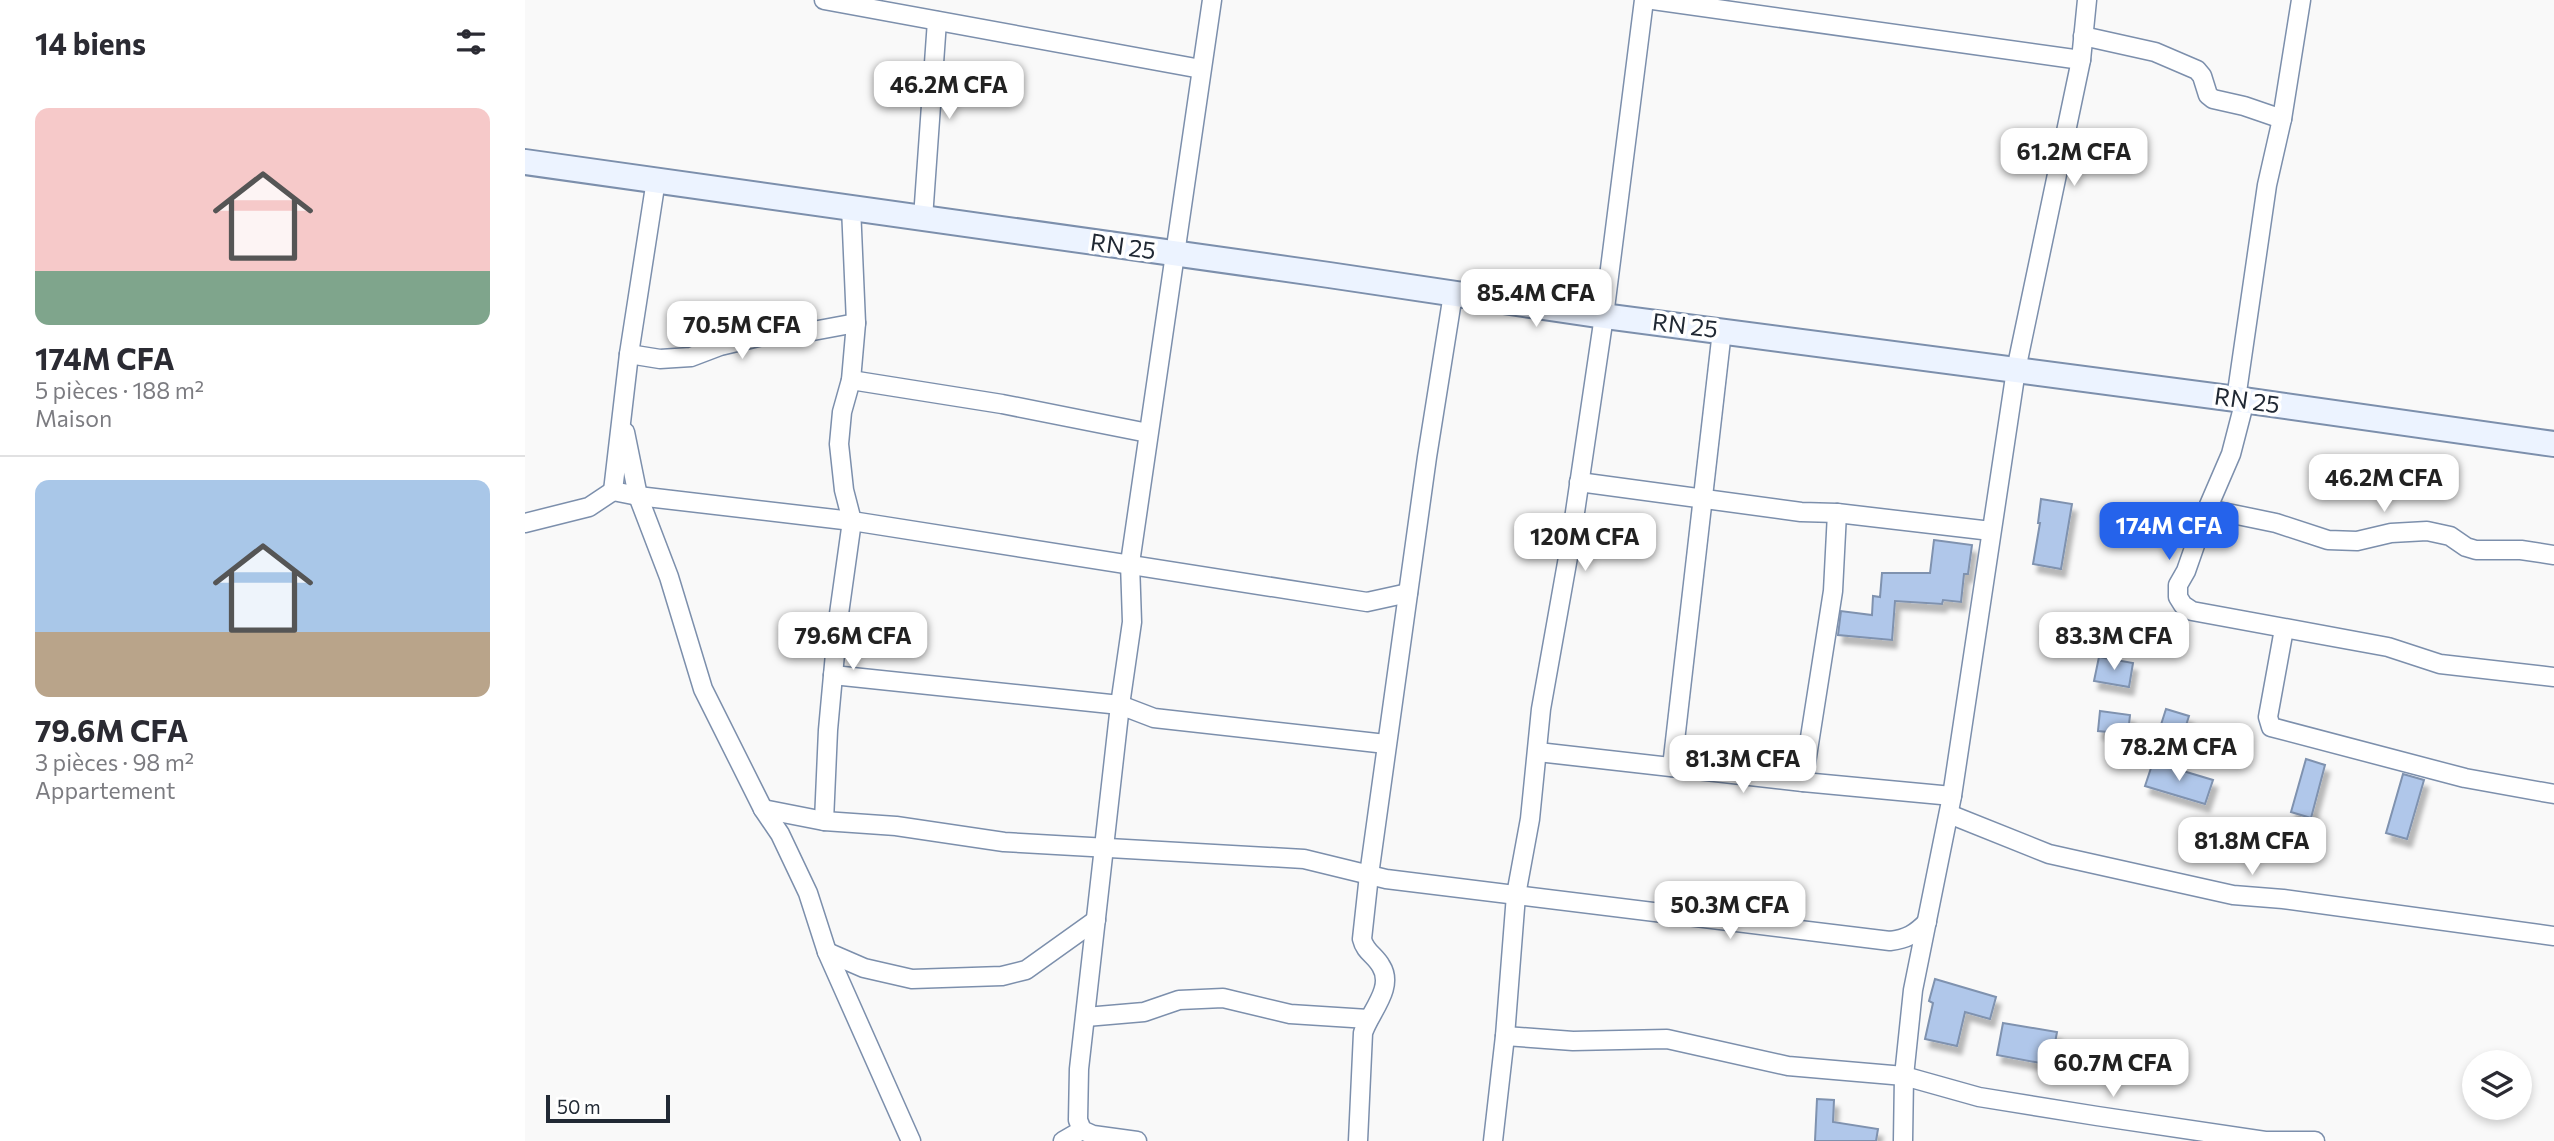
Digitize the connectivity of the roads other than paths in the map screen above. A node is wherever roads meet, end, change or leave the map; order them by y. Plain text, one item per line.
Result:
1 (824, 0) edge
2 (1212, 0) edge
3 (1644, 0) edge
4 (1653, 0) edge
5 (2088, 0) edge
6 (2301, 0) edge
7 (937, 21) junction
8 (2083, 36) junction
9 (2081, 60) junction
10 (1201, 69) junction
11 (2282, 119) junction
12 (525, 162) edge
13 (656, 180) junction
14 (851, 207) junction
15 (923, 218) junction
16 (1176, 254) junction
17 (1453, 294) junction
18 (1604, 316) junction
19 (856, 323) junction
20 (1722, 331) junction
21 (629, 354) junction
22 (2016, 370) junction
23 (851, 380) junction
24 (2241, 400) junction
25 (621, 415) junction
26 (1148, 433) junction
27 (2554, 444) edge
28 (1579, 482) junction
29 (613, 491) junction
30 (638, 496) junction
31 (1703, 499) junction
32 (2208, 509) junction
33 (1837, 513) junction
34 (852, 521) junction
35 (525, 523) edge
36 (1991, 531) junction
37 (2554, 555) edge
38 (1130, 563) junction
39 (1408, 593) junction
40 (2284, 629) junction
41 (833, 675) junction
42 (2554, 677) edge
43 (1119, 705) junction
44 (1386, 744) junction
45 (1538, 752) junction
46 (1672, 767) junction
47 (1803, 782) junction
48 (2554, 794) edge
49 (1951, 805) junction
50 (763, 809) junction
51 (824, 821) junction
52 (1104, 847) junction
53 (1369, 875) junction
54 (1515, 895) junction
55 (1096, 920) junction
56 (1927, 922) junction
57 (2554, 936) edge
58 (827, 952) junction
59 (1086, 1017) junction
60 (1367, 1019) junction
61 (1505, 1037) junction
62 (1904, 1076) junction
63 (1083, 1130) junction
64 (911, 1141) edge
65 (1063, 1141) edge
66 (1137, 1141) edge
67 (1357, 1141) edge
68 (1493, 1141) edge
69 (1903, 1141) edge
70 (2315, 1141) edge

1 - 7 street
2 - 10 street
3 - 18 street
4 - 9 street
5 - 8 street
6 - 11 street
7 - 10 street
7 - 15 street
8 - 9 street
8 - 11 street
9 - 22 street
10 - 16 street
11 - 24 street
12 - 13 main road, RN 25 / RN 25
13 - 14 main road, RN 25 / RN 25
13 - 21 street
14 - 15 main road, RN 25 / RN 25
14 - 19 street
15 - 16 main road, RN 25 / RN 25
16 - 17 main road, RN 25 / RN 25
16 - 26 street
17 - 18 main road, RN 25 / RN 25
17 - 39 street
18 - 20 main road, RN 25 / RN 25
18 - 28 street
19 - 21 street
19 - 23 street
20 - 22 main road, RN 25 / RN 25
20 - 31 street
21 - 25 street
22 - 24 main road, RN 25 / RN 25
22 - 36 street
23 - 26 street
23 - 34 street
24 - 27 main road, RN 25 / RN 25
24 - 32 street
25 - 29 street
25 - 30 street
26 - 38 street
28 - 31 street
28 - 45 street
29 - 30 street
29 - 35 street
30 - 34 street
30 - 50 street
31 - 33 street
31 - 46 street
32 - 37 street
32 - 40 street
33 - 36 street
33 - 47 street
34 - 38 street
34 - 41 street
36 - 49 street
38 - 39 street
38 - 43 street
39 - 44 street
40 - 42 street
40 - 48 street
41 - 43 street
41 - 51 street
43 - 44 street
43 - 52 street
44 - 53 street
45 - 46 street
45 - 54 street
46 - 47 street
47 - 49 street
49 - 56 street
49 - 57 street
50 - 51 street
50 - 58 street
51 - 52 street
52 - 53 street
52 - 55 street
53 - 54 street
53 - 60 street
54 - 56 street
54 - 61 street
55 - 58 street
55 - 59 street
56 - 62 street
58 - 64 street
59 - 60 street
59 - 63 street
60 - 67 street
61 - 62 street
61 - 68 street
62 - 69 street
62 - 70 street
63 - 65 street
63 - 66 street

